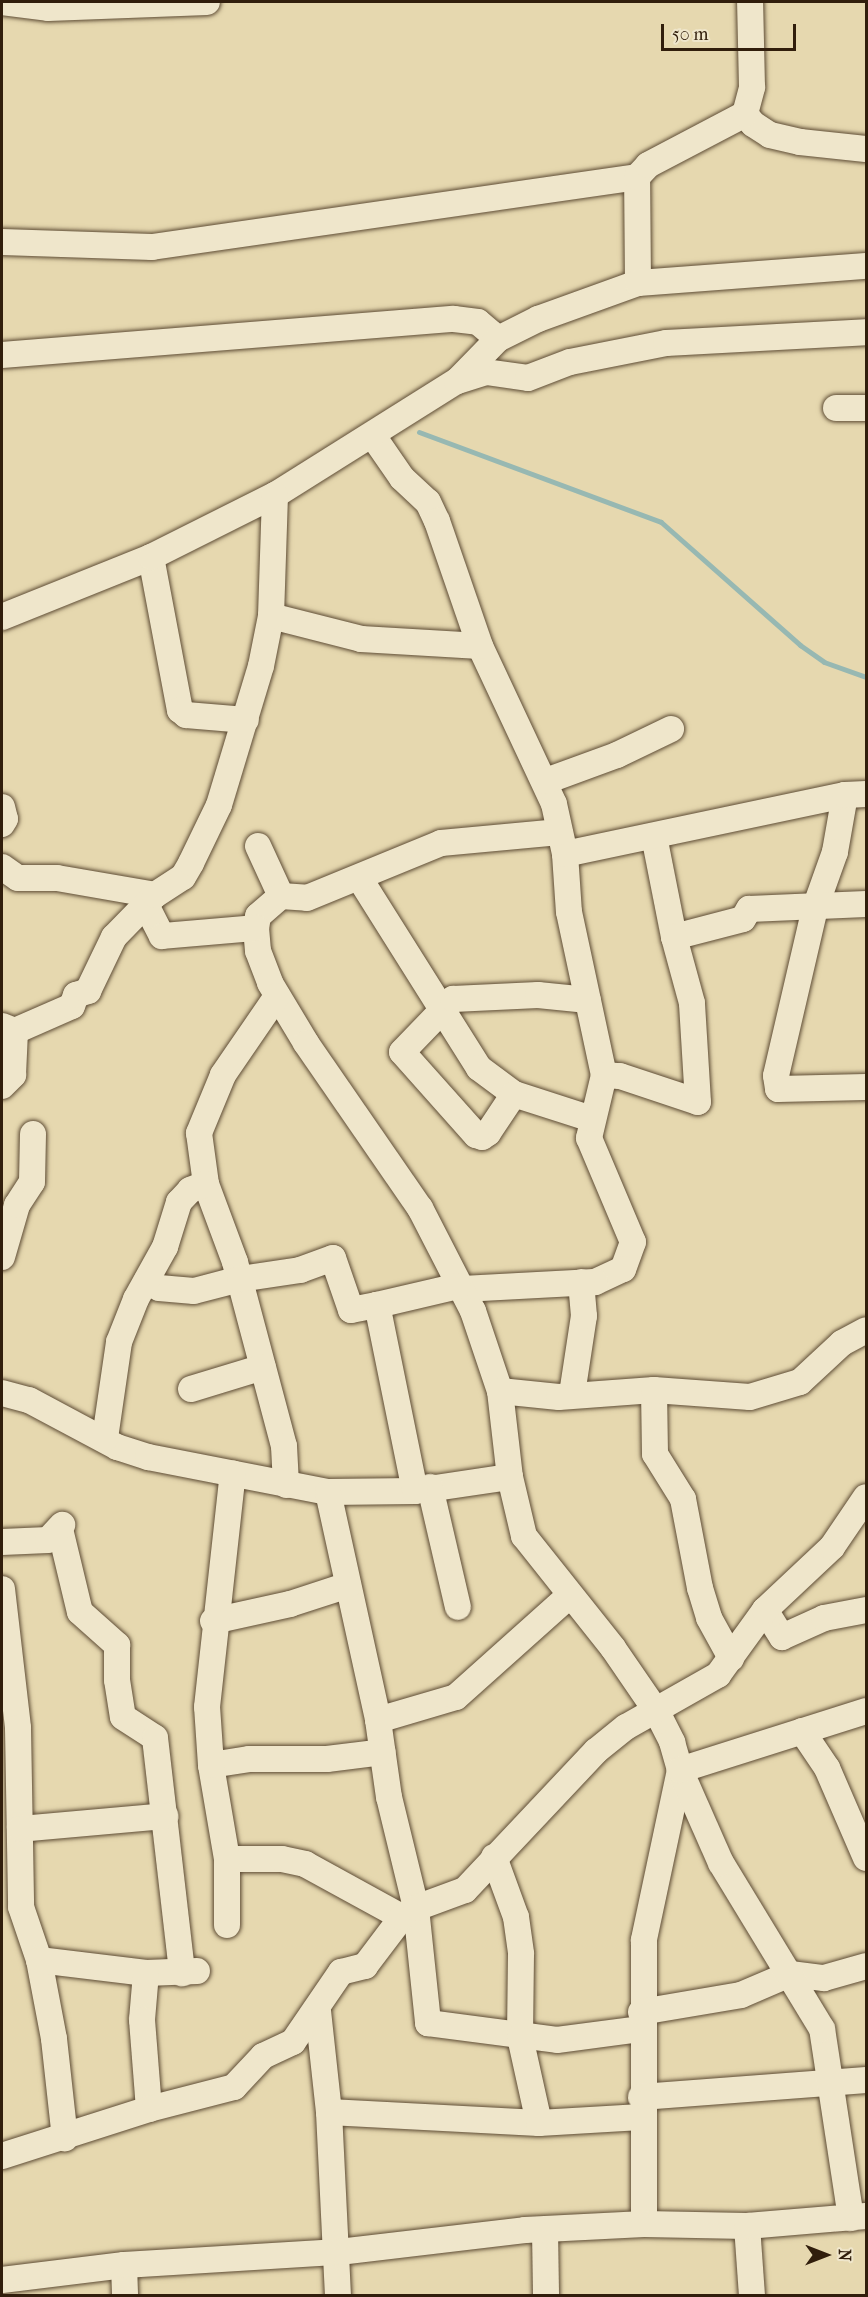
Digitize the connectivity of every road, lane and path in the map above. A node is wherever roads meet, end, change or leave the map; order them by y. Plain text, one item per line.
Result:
1 (2, 2) edge
2 (207, 2) edge
3 (750, 2) edge
4 (745, 114) junction
5 (867, 148) edge
6 (637, 177) junction
7 (2, 242) edge
8 (867, 266) edge
9 (638, 283) junction
10 (867, 332) edge
11 (498, 339) junction
12 (2, 355) edge
13 (457, 381) junction
14 (836, 408) dead end
15 (867, 408) edge
16 (373, 436) junction
17 (275, 495) junction
18 (151, 557) junction
19 (271, 616) junction
20 (2, 617) edge
21 (480, 646) junction
22 (246, 720) junction
23 (671, 729) dead end
24 (546, 782) junction
25 (856, 795) edge
26 (2, 807) edge
27 (2, 824) edge
28 (654, 836) junction
29 (562, 843) junction
30 (258, 846) dead end
31 (2, 867) edge
32 (360, 879) junction
33 (281, 896) junction
34 (150, 900) junction
35 (867, 904) edge
36 (815, 908) junction
37 (256, 928) junction
38 (674, 937) junction
39 (277, 996) junction
40 (588, 1000) junction
41 (444, 1011) junction
42 (8, 1028) edge
43 (604, 1075) junction
44 (2, 1086) edge
45 (867, 1087) edge
46 (514, 1094) junction
47 (592, 1119) junction
48 (33, 1134) dead end
49 (206, 1184) junction
50 (2, 1257) edge
51 (240, 1279) junction
52 (147, 1280) junction
53 (582, 1282) junction
54 (459, 1287) junction
55 (377, 1305) junction
56 (867, 1330) edge
57 (263, 1367) junction
58 (191, 1389) dead end
59 (654, 1390) junction
60 (500, 1391) junction
61 (2, 1393) edge
62 (572, 1394) junction
63 (105, 1438) junction
64 (233, 1473) junction
65 (510, 1478) junction
66 (286, 1485) junction
67 (423, 1489) junction
68 (328, 1492) junction
69 (867, 1497) edge
70 (2, 1542) edge
71 (348, 1585) junction
72 (2, 1589) edge
73 (568, 1597) junction
74 (458, 1607) dead end
75 (765, 1610) junction
76 (867, 1610) edge
77 (213, 1621) junction
78 (731, 1658) junction
79 (867, 1711) edge
80 (657, 1712) junction
81 (378, 1719) junction
82 (10, 1727) edge
83 (802, 1731) junction
84 (383, 1752) junction
85 (211, 1765) junction
86 (680, 1770) junction
87 (165, 1816) junction
88 (20, 1829) junction
89 (495, 1857) junction
90 (867, 1858) edge
91 (227, 1860) junction
92 (409, 1912) junction
93 (227, 1925) dead end
94 (39, 1960) junction
95 (867, 1966) edge
96 (146, 1973) junction
97 (790, 1974) junction
98 (318, 2011) junction
99 (641, 2020) junction
100 (520, 2037) junction
101 (867, 2080) edge
102 (832, 2082) junction
103 (641, 2107) junction
104 (149, 2109) junction
105 (329, 2112) junction
106 (539, 2123) junction
107 (65, 2138) junction
108 (2, 2156) edge
109 (859, 2217) edge
110 (644, 2224) junction
111 (747, 2226) junction
112 (545, 2230) junction
113 (339, 2252) junction
114 (124, 2265) junction
115 (2, 2280) edge
116 (125, 2295) edge
117 (338, 2295) edge
118 (546, 2295) edge
119 (752, 2295) edge

1 - 2 street
3 - 4 street
4 - 5 street
4 - 6 street
6 - 7 street
6 - 9 street
8 - 9 street
9 - 11 street
10 - 13 street
11 - 12 street
11 - 13 street
13 - 16 street
14 - 15 street
16 - 17 street
16 - 21 street
17 - 18 street
17 - 19 street
18 - 20 street
18 - 22 street
19 - 21 street
19 - 22 street
21 - 24 street
22 - 34 street
23 - 24 street
24 - 29 street
25 - 28 street
25 - 36 street
26 - 27 street
28 - 29 street
28 - 38 street
29 - 32 street
29 - 40 street
30 - 33 street
31 - 34 street
32 - 33 street
32 - 41 street
33 - 37 street
34 - 37 street
34 - 42 street
35 - 36 street
36 - 38 street
36 - 45 street
37 - 39 street
38 - 43 street
39 - 49 street
39 - 54 street
40 - 41 street
40 - 43 street
41 - 46 street
41 - 46 street
42 - 44 street
43 - 47 street
46 - 47 street
47 - 53 street
48 - 50 street
49 - 51 street
49 - 52 street
51 - 52 street
51 - 55 street
51 - 57 street
52 - 63 street
53 - 54 street
53 - 62 street
54 - 55 street
54 - 60 street
55 - 67 street
56 - 59 street
57 - 58 street
57 - 66 street
59 - 62 street
59 - 78 street
60 - 62 street
60 - 65 street
61 - 63 street
63 - 64 street
64 - 66 street
64 - 77 street
65 - 67 street
65 - 73 street
66 - 68 street
67 - 68 street
67 - 74 street
68 - 71 street
69 - 75 street
70 - 87 street
71 - 77 street
71 - 81 street
72 - 82 street
73 - 80 street
73 - 81 street
75 - 76 street
75 - 78 street
77 - 85 street
78 - 80 street
79 - 83 street
80 - 86 street
80 - 89 street
81 - 84 street
82 - 88 street
83 - 86 street
83 - 90 street
84 - 85 street
84 - 92 street
85 - 91 street
86 - 97 street
86 - 99 street
87 - 88 street
87 - 96 street
88 - 94 street
89 - 92 street
89 - 100 street
91 - 92 street
91 - 93 street
92 - 98 street
92 - 100 street
94 - 96 street
94 - 107 street
95 - 97 street
96 - 104 street
97 - 99 street
97 - 102 street
98 - 104 street
98 - 105 street
99 - 100 street
99 - 103 street
100 - 106 street
101 - 102 street
102 - 103 street
102 - 109 street
103 - 106 street
103 - 110 street
104 - 107 street
105 - 106 street
105 - 113 street
107 - 108 street
109 - 111 street
110 - 111 street
110 - 112 street
111 - 119 street
112 - 113 street
112 - 118 street
113 - 114 street
113 - 117 street
114 - 115 street
114 - 116 street

